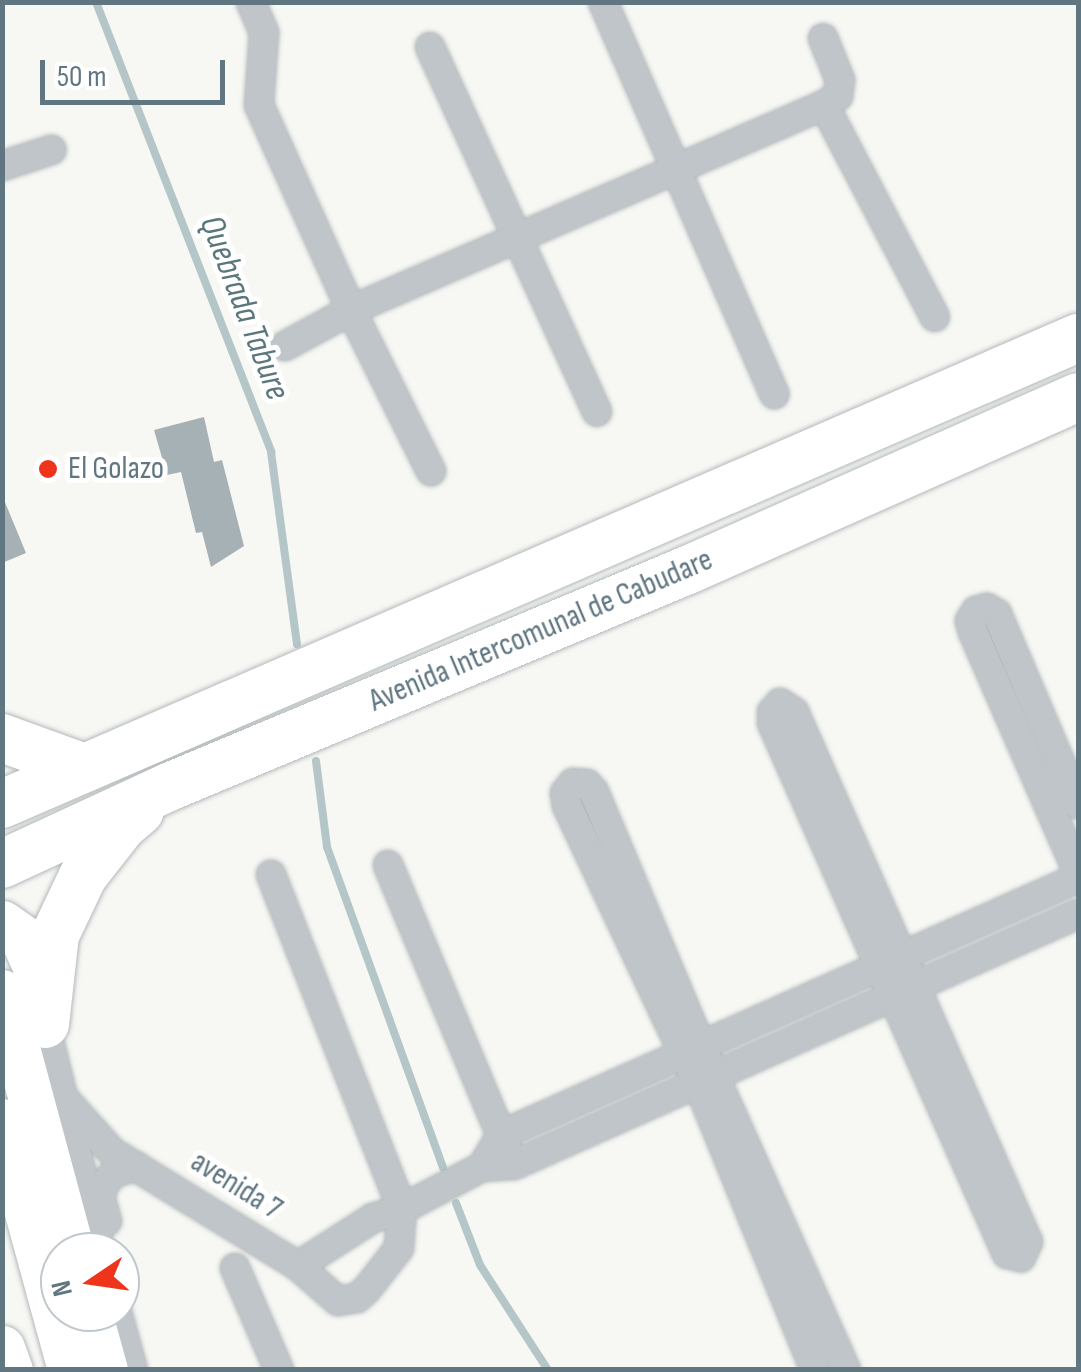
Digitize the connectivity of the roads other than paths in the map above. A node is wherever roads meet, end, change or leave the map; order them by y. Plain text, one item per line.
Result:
1 (250, 2) edge
2 (603, 2) edge
3 (823, 38) dead end
4 (430, 47) dead end
5 (824, 105) junction
6 (51, 150) dead end
7 (2, 166) edge
8 (677, 171) junction
9 (514, 238) junction
10 (351, 310) junction
11 (935, 318) dead end
12 (1078, 338) edge
13 (284, 346) dead end
14 (774, 394) dead end
15 (1078, 396) edge
16 (597, 412) dead end
17 (431, 472) dead end
18 (1032, 697) junction
19 (1006, 708) junction
20 (2, 738) edge
21 (85, 768) junction
22 (172, 786) junction
23 (814, 789) dead end
24 (2, 804) edge
25 (1078, 804) edge
26 (2, 864) edge
27 (388, 865) dead end
28 (270, 875) dead end
29 (1078, 875) edge
30 (1078, 914) edge
31 (2, 923) edge
32 (891, 961) junction
33 (2, 992) edge
34 (905, 993) junction
35 (44, 1024) junction
36 (693, 1050) junction
37 (706, 1080) junction
38 (61, 1095) junction
39 (2, 1121) edge
40 (501, 1136) junction
41 (514, 1165) junction
42 (137, 1166) junction
43 (482, 1167) junction
44 (402, 1209) junction
45 (67, 1232) edge
46 (96, 1232) edge
47 (106, 1232) edge
48 (298, 1266) junction
49 (235, 1268) dead end
50 (95, 1332) edge
51 (123, 1332) edge
52 (2, 1348) edge
53 (10, 1370) edge
54 (70, 1370) edge
55 (105, 1370) edge
56 (133, 1370) edge
57 (279, 1370) edge
58 (814, 1370) edge
59 (846, 1370) edge

1 - 10 street
2 - 8 street
3 - 5 street
4 - 9 street
5 - 8 street
5 - 11 street
6 - 7 street
8 - 9 street
8 - 14 street
9 - 10 street
9 - 16 street
10 - 13 street
10 - 17 street
12 - 21 highway, Avenida Intercomunal de Cabudare
15 - 22 highway, Avenida Intercomunal de Cabudare
18 - 19 street
18 - 19 street
18 - 25 street
19 - 29 street
20 - 21 highway
21 - 24 highway, Avenida Intercomunal de Cabudare
22 - 26 highway, Avenida Intercomunal de Cabudare
22 - 35 highway
23 - 32 street
27 - 40 street
28 - 44 street
29 - 32 street
30 - 34 street
31 - 35 main road
32 - 34 street
32 - 36 street
33 - 45 main road
34 - 34 street
34 - 37 street
35 - 38 street
36 - 36 street
36 - 37 street
36 - 40 street
37 - 41 street
37 - 58 street
37 - 59 street
38 - 42 street, avenida 7
38 - 46 street
39 - 54 main road
40 - 41 street
40 - 43 street
41 - 43 street
42 - 47 street
42 - 48 street, avenida 7
43 - 44 street
44 - 48 street, avenida 7
44 - 48 street, avenida 7
49 - 57 street
50 - 55 main road
51 - 56 street
52 - 53 main road

